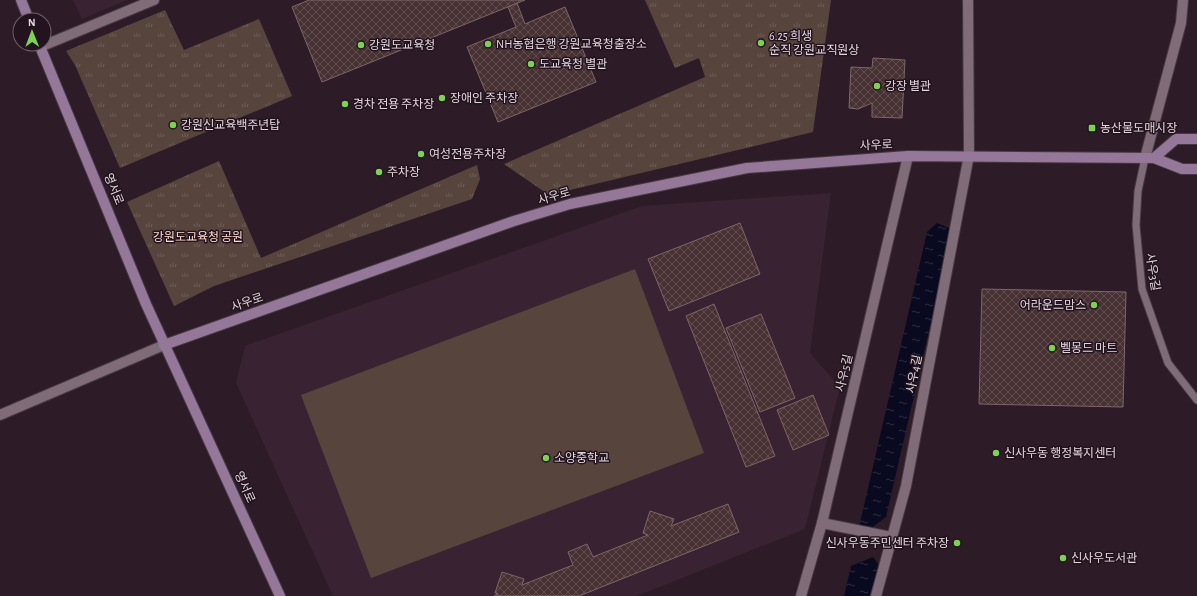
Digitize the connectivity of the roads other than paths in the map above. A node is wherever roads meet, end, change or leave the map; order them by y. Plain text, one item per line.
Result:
1 (21, 0) edge
2 (154, 0) edge
3 (968, 0) edge
4 (1183, 0) edge
5 (26, 12) edge
6 (52, 41) edge
7 (42, 52) edge
8 (1197, 139) edge
9 (969, 155) junction
10 (908, 156) junction
11 (1149, 158) junction
12 (1197, 169) edge
13 (164, 345) junction
14 (1197, 400) edge
15 (0, 415) edge
16 (822, 523) junction
17 (891, 537) junction
18 (280, 596) edge
19 (801, 596) edge
20 (876, 596) edge

1 - 5 street
2 - 6 street
3 - 9 street
4 - 11 street
7 - 13 street, 영서로
8 - 11 street
9 - 10 street, 사우로
9 - 11 street, 사우로
9 - 17 street, 사우4길
10 - 13 street, 사우로
10 - 16 street, 사우5길
11 - 12 street, 사우로
11 - 14 lane, 사우3길
13 - 15 street
13 - 18 street, 영서로
16 - 17 street
16 - 19 street, 사우5길
17 - 20 street, 사우4길

